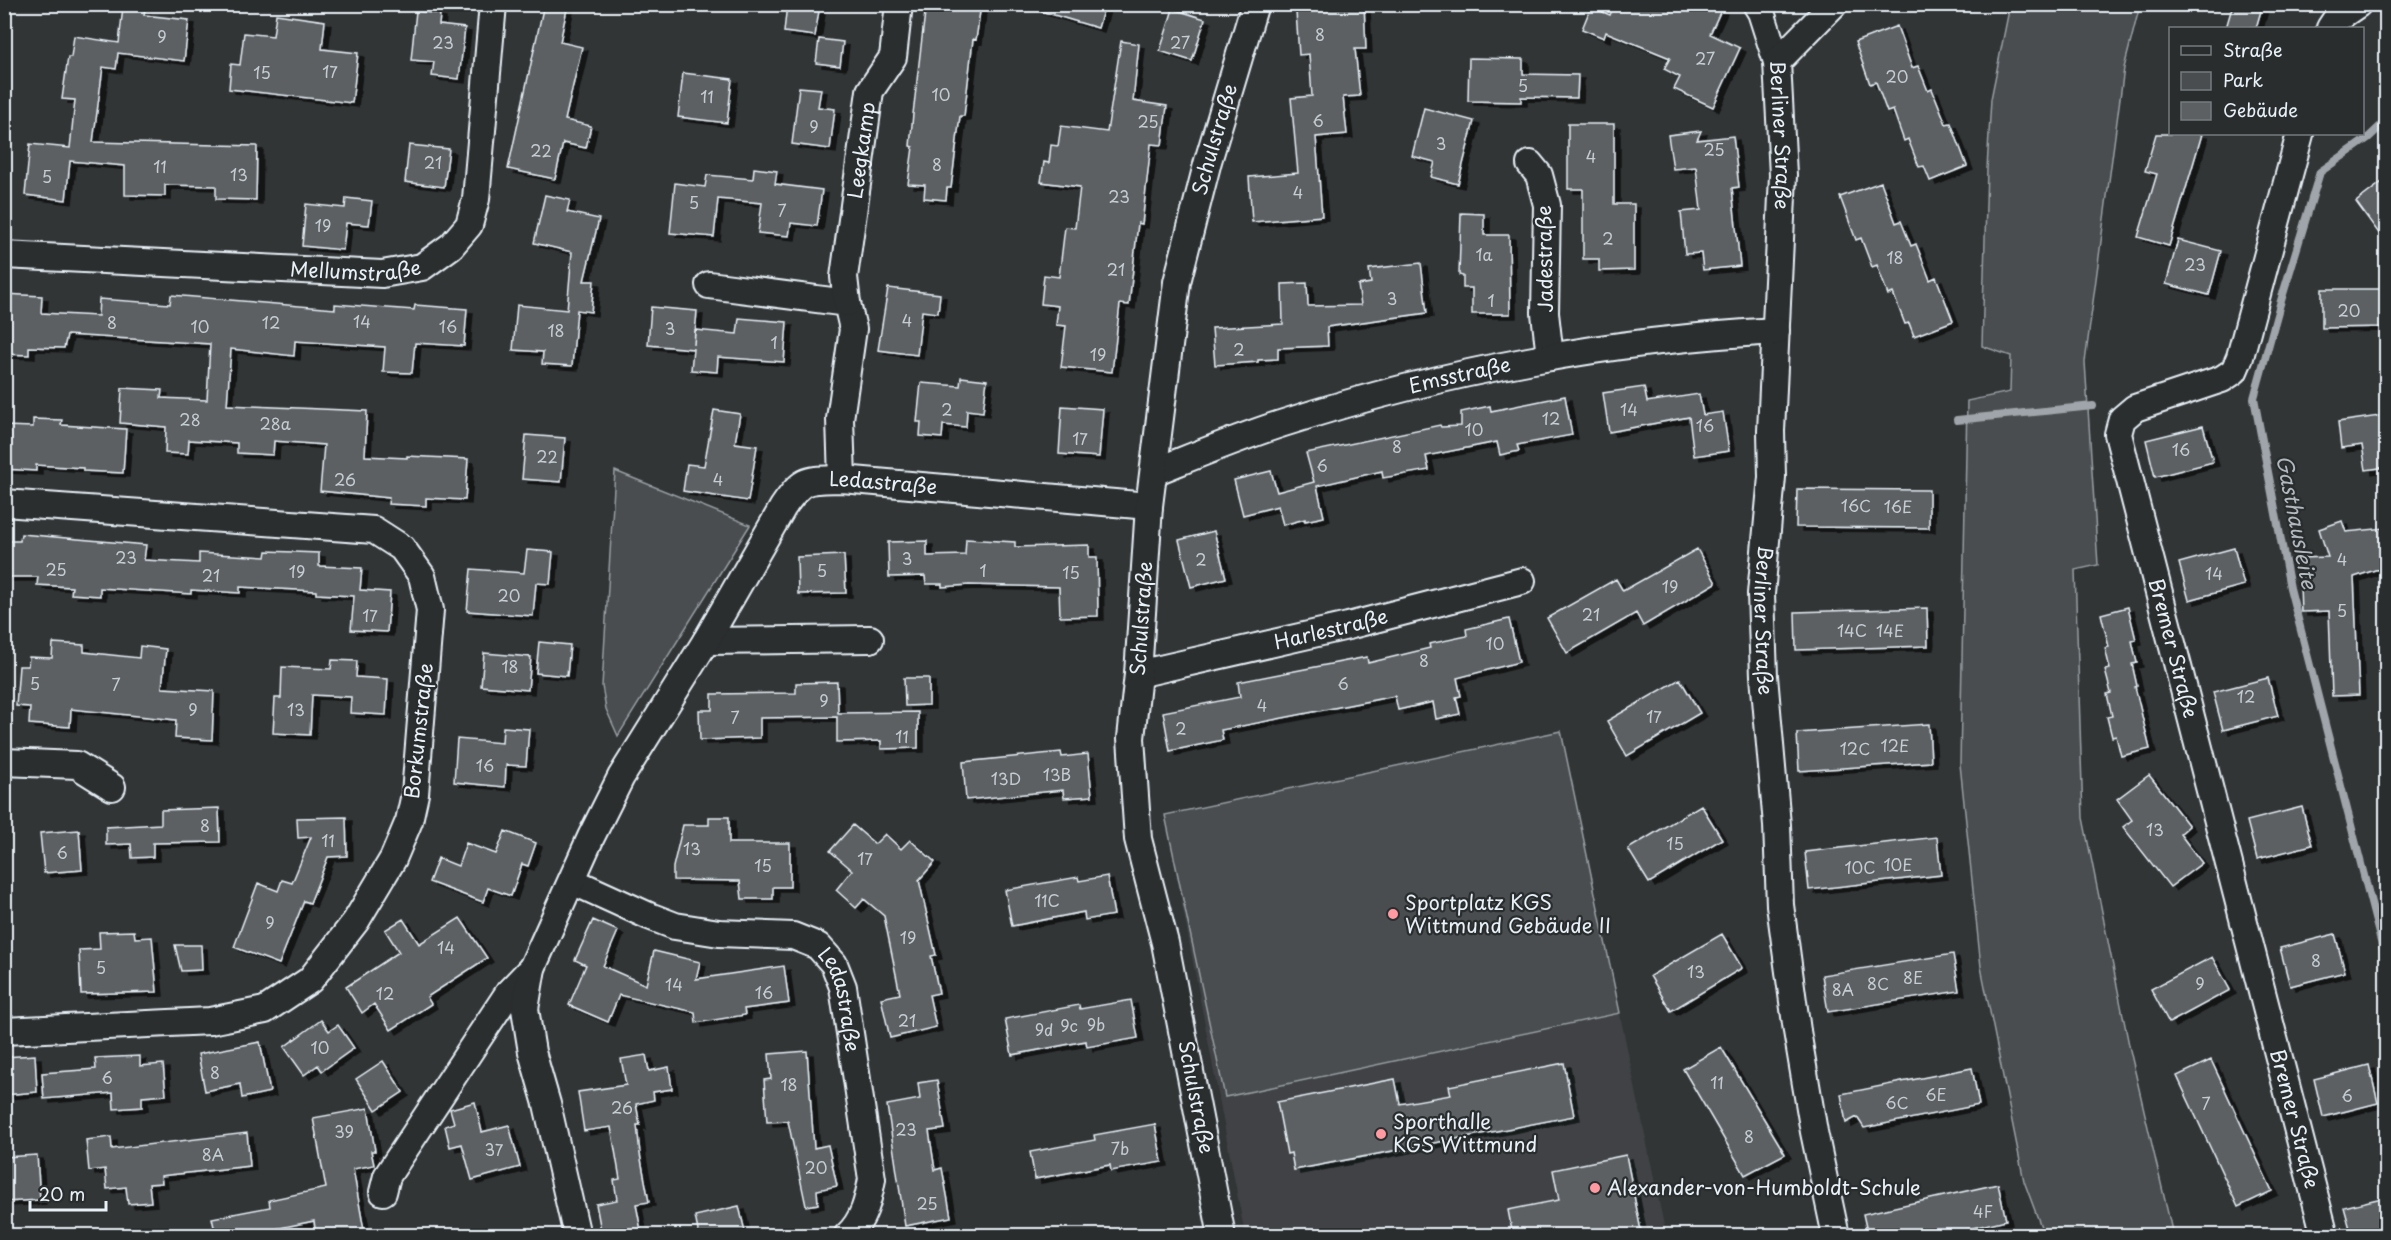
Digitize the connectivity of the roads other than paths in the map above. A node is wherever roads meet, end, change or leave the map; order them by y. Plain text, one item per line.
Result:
1 (493, 4) edge
2 (899, 4) edge
3 (1255, 4) edge
4 (1756, 4) edge
5 (1834, 4) edge
6 (2358, 4) edge
7 (2331, 27) edge
8 (1777, 63) junction
9 (2301, 135) edge
10 (1530, 164) dead end
11 (4, 255) edge
12 (709, 285) dead end
13 (847, 303) junction
14 (1776, 331) junction
15 (1550, 357) junction
16 (1154, 471) junction
17 (842, 479) junction
18 (4, 503) edge
19 (1149, 506) junction
20 (1522, 581) dead end
21 (870, 639) dead end
22 (706, 641) junction
23 (1138, 674) junction
24 (4, 762) edge
25 (112, 787) dead end
26 (572, 881) junction
27 (532, 968) junction
28 (4, 1030) edge
29 (383, 1192) dead end
30 (577, 1236) edge
31 (847, 1236) edge
32 (1222, 1236) edge
33 (1836, 1236) edge
34 (2325, 1236) edge

1 - 11 street, Mellumstraße
2 - 13 street, Leegkamp
3 - 16 street, Schulstraße
4 - 8 street, Berliner Straße
5 - 8 street
6 - 7 street
8 - 14 street, Berliner Straße
9 - 34 street, Bremer Straße
10 - 15 street, Jadestraße
12 - 13 street
13 - 17 street, Leegkamp
14 - 15 street, Emsstraße
14 - 33 street, Berliner Straße
15 - 16 street, Emsstraße
16 - 19 street, Schulstraße
17 - 19 street, Ledastraße
17 - 22 street, Ledastraße
18 - 28 street, Borkumstraße
19 - 23 street, Schulstraße
20 - 23 street, Harlestraße
21 - 22 street
22 - 26 street, Ledastraße
23 - 32 street, Schulstraße
24 - 25 street
26 - 27 street, Ledastraße
26 - 31 street, Ledastraße
27 - 29 street, Ledastraße
27 - 30 street, Ledastraße

